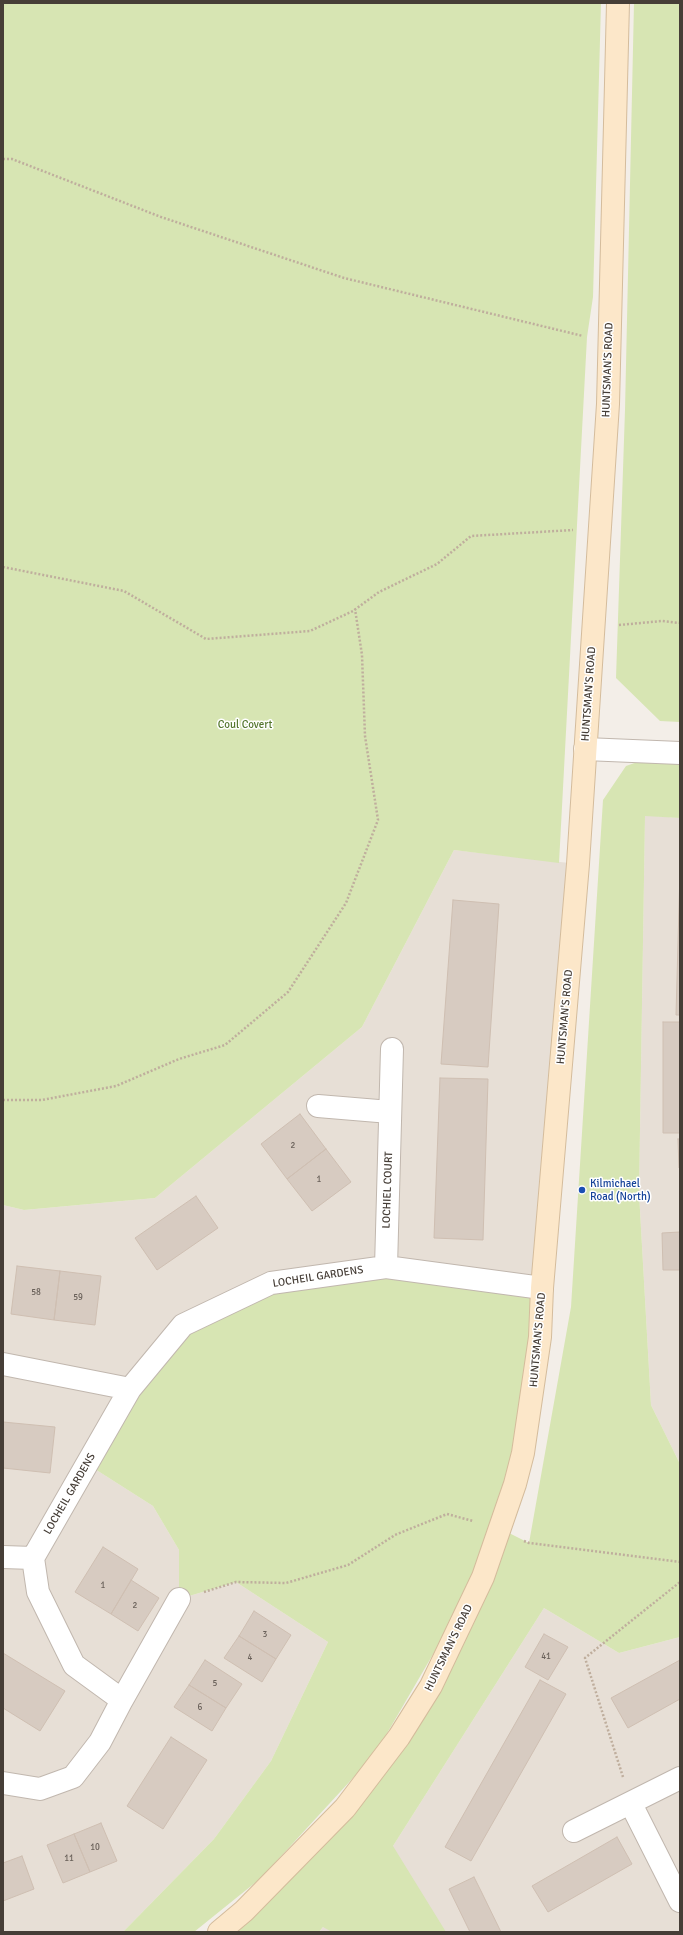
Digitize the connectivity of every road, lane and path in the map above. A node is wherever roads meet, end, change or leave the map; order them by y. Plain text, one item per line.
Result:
1 (618, 3) edge
2 (3, 159) edge
3 (609, 343) junction
4 (600, 529) junction
5 (3, 567) edge
6 (355, 609) junction
7 (680, 623) edge
8 (593, 628) junction
9 (585, 749) junction
10 (680, 754) edge
11 (392, 1049) dead end
12 (3, 1100) edge
13 (318, 1106) dead end
14 (390, 1112) junction
15 (386, 1267) junction
16 (542, 1288) junction
17 (3, 1364) edge
18 (130, 1389) junction
19 (447, 1514) dead end
20 (499, 1528) junction
21 (3, 1557) edge
22 (33, 1558) junction
23 (680, 1562) edge
24 (680, 1582) edge
25 (179, 1599) joint
26 (122, 1700) junction
27 (680, 1778) edge
28 (3, 1783) edge
29 (631, 1804) junction
30 (574, 1831) dead end
31 (680, 1901) edge
32 (219, 1932) edge

1 - 3 street, HUNTSMAN'S ROAD
2 - 3 path
3 - 4 street, HUNTSMAN'S ROAD
4 - 6 path
4 - 8 street, HUNTSMAN'S ROAD
5 - 6 path
6 - 12 path
7 - 8 path
8 - 9 street, HUNTSMAN'S ROAD
9 - 10 street
9 - 16 street, HUNTSMAN'S ROAD
11 - 14 street, LOCHIEL COURT
13 - 14 street
14 - 15 street, LOCHIEL COURT
15 - 16 street, LOCHEIL GARDENS
15 - 18 street, LOCHEIL GARDENS
16 - 20 street, HUNTSMAN'S ROAD
17 - 18 street
18 - 22 street, LOCHEIL GARDENS
19 - 25 path
20 - 23 path
20 - 32 street, HUNTSMAN'S ROAD
21 - 22 street
22 - 26 street
24 - 29 path
25 - 26 street
26 - 28 street
27 - 29 street
29 - 30 street
29 - 31 street

